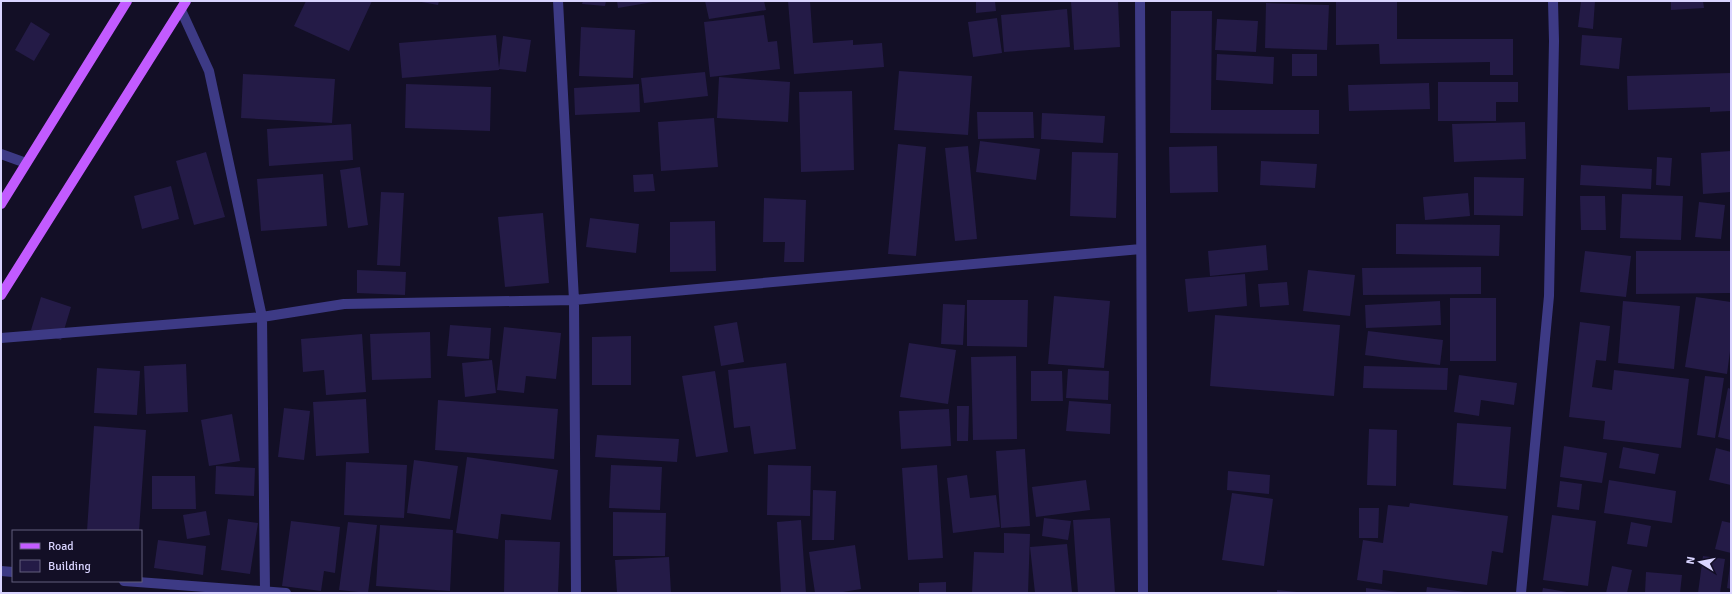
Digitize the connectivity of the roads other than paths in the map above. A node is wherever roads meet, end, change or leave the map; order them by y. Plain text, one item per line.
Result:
1 (128, 1) edge
2 (558, 1) edge
3 (1140, 1) edge
4 (1553, 1) edge
5 (184, 6) edge
6 (1, 154) edge
7 (26, 163) junction
8 (1, 204) edge
9 (1141, 249) junction
10 (1, 295) edge
11 (574, 300) junction
12 (262, 317) junction
13 (1, 338) edge
14 (1, 572) edge
15 (12, 572) edge
16 (137, 582) edge
17 (265, 592) junction
18 (286, 593) edge
19 (576, 593) edge
20 (1143, 593) edge
21 (1521, 593) edge

1 - 7 main road
2 - 11 street
3 - 9 street
4 - 21 street
5 - 10 main road
5 - 12 street
6 - 7 street
7 - 8 main road
9 - 11 street
9 - 20 street
11 - 12 street
11 - 19 street
12 - 13 street
12 - 17 street
14 - 15 street
16 - 17 street
17 - 18 street

